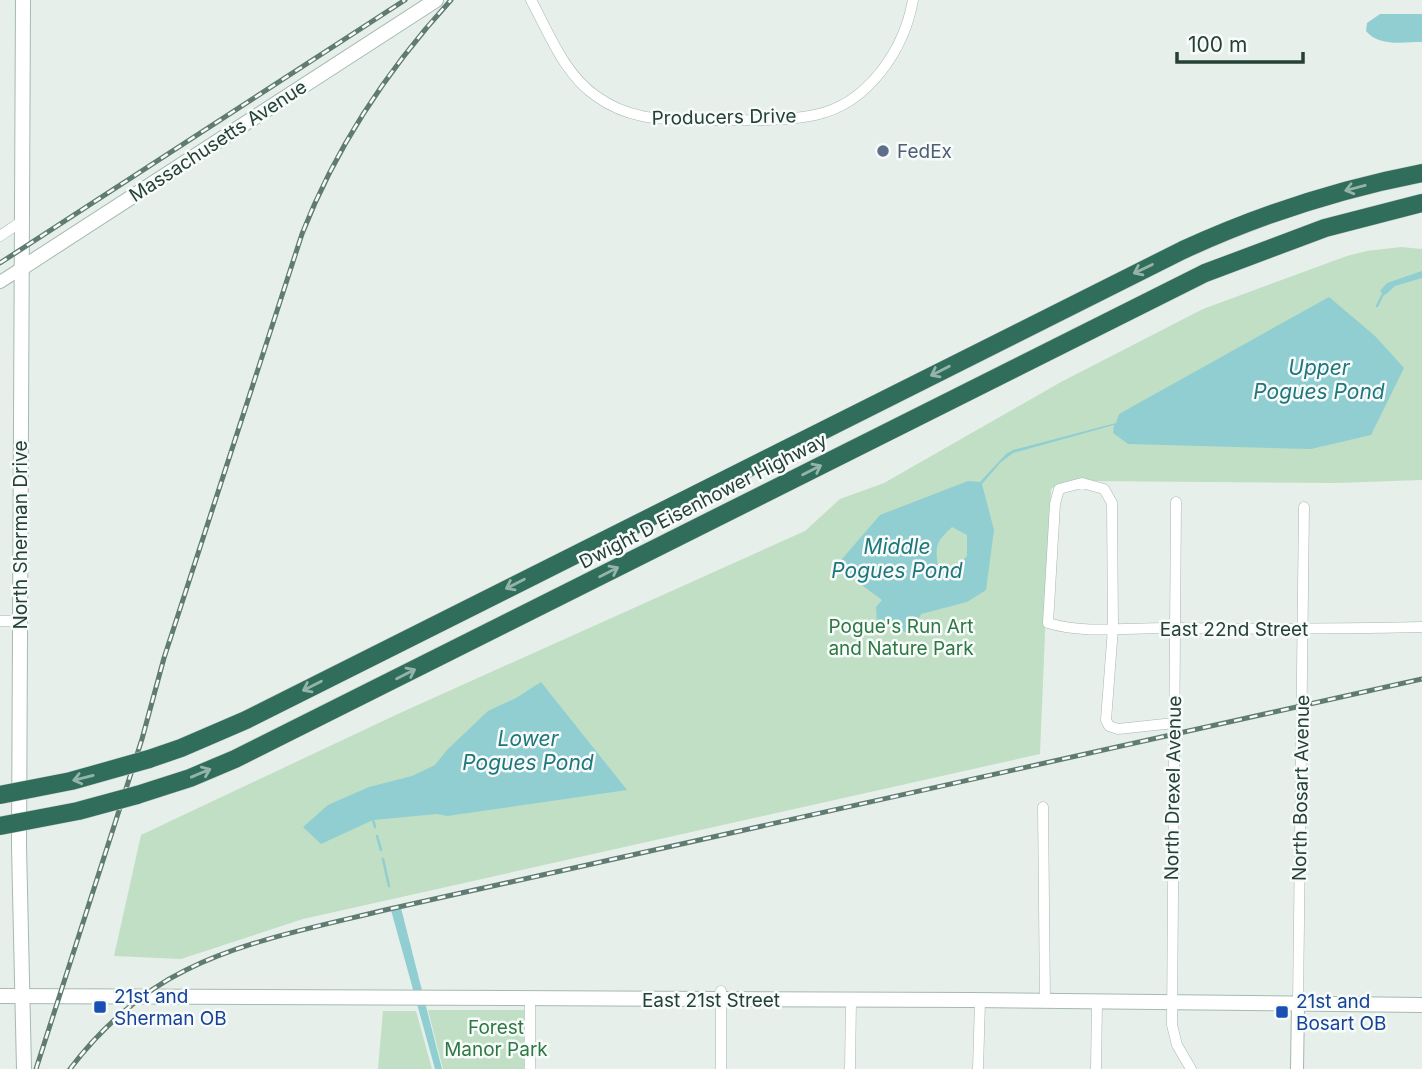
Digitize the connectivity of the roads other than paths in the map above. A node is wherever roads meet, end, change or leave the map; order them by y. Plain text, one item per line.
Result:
1 (23, 0) edge
2 (436, 0) edge
3 (531, 0) edge
4 (913, 0) edge
5 (1418, 174) edge
6 (1422, 203) edge
7 (1422, 215) edge
8 (22, 221) junction
9 (0, 236) edge
10 (1275, 245) junction
11 (22, 268) junction
12 (0, 282) edge
13 (1176, 502) dead end
14 (1304, 507) dead end
15 (0, 621) edge
16 (20, 621) junction
17 (1422, 627) edge
18 (1113, 628) junction
19 (1175, 628) junction
20 (1303, 630) junction
21 (1174, 723) junction
22 (0, 795) edge
23 (1043, 807) dead end
24 (0, 826) edge
25 (721, 995) junction
26 (0, 996) edge
27 (23, 996) junction
28 (530, 999) junction
29 (851, 1000) junction
30 (979, 1001) junction
31 (1045, 1002) junction
32 (1097, 1003) junction
33 (1172, 1003) junction
34 (1298, 1004) junction
35 (1422, 1005) edge
36 (24, 1069) edge
37 (530, 1069) edge
38 (721, 1069) edge
39 (850, 1069) edge
40 (978, 1069) edge
41 (1096, 1069) edge
42 (1191, 1069) edge
43 (1297, 1069) edge

1 - 8 main road, North Sherman Drive
2 - 11 main road, Massachusetts Avenue
3 - 4 street, Producers Drive
5 -> 22 highway, Dwight D Eisenhower Highway, bridge
6 - 10 highway, Dwight D Eisenhower Highway
7 - 10 highway
8 - 9 street
8 - 11 main road, North Sherman Drive
24 -> 10 highway, Dwight D Eisenhower Highway, bridge
11 - 12 street, Massachusetts Avenue
11 - 16 main road, North Sherman Drive
13 - 19 street, North Drexel Avenue
14 - 20 street, North Bosart Avenue
15 - 16 street
16 - 27 main road, North Sherman Drive
17 - 20 street, East 22nd Street
18 - 18 street, East 22nd Street
18 - 19 street, East 22nd Street
18 - 21 street
19 - 20 street, East 22nd Street
19 - 21 street, North Drexel Avenue
20 - 34 street, North Bosart Avenue
21 - 33 street, North Drexel Avenue
23 - 31 street
25 - 28 main road, East 21st Street
25 - 29 main road, East 21st Street
25 - 38 street
26 - 27 main road, East 21st Street
27 - 28 main road, East 21st Street
27 - 36 main road, North Sherman Drive
28 - 37 street
29 - 30 main road, East 21st Street
29 - 39 street
30 - 31 main road, East 21st Street
30 - 40 street
31 - 32 main road, East 21st Street
32 - 33 main road, East 21st Street
32 - 41 street
33 - 34 main road, East 21st Street
33 - 42 street, North Drexel Avenue
34 - 35 main road, East 21st Street
34 - 43 street, North Bosart Avenue

